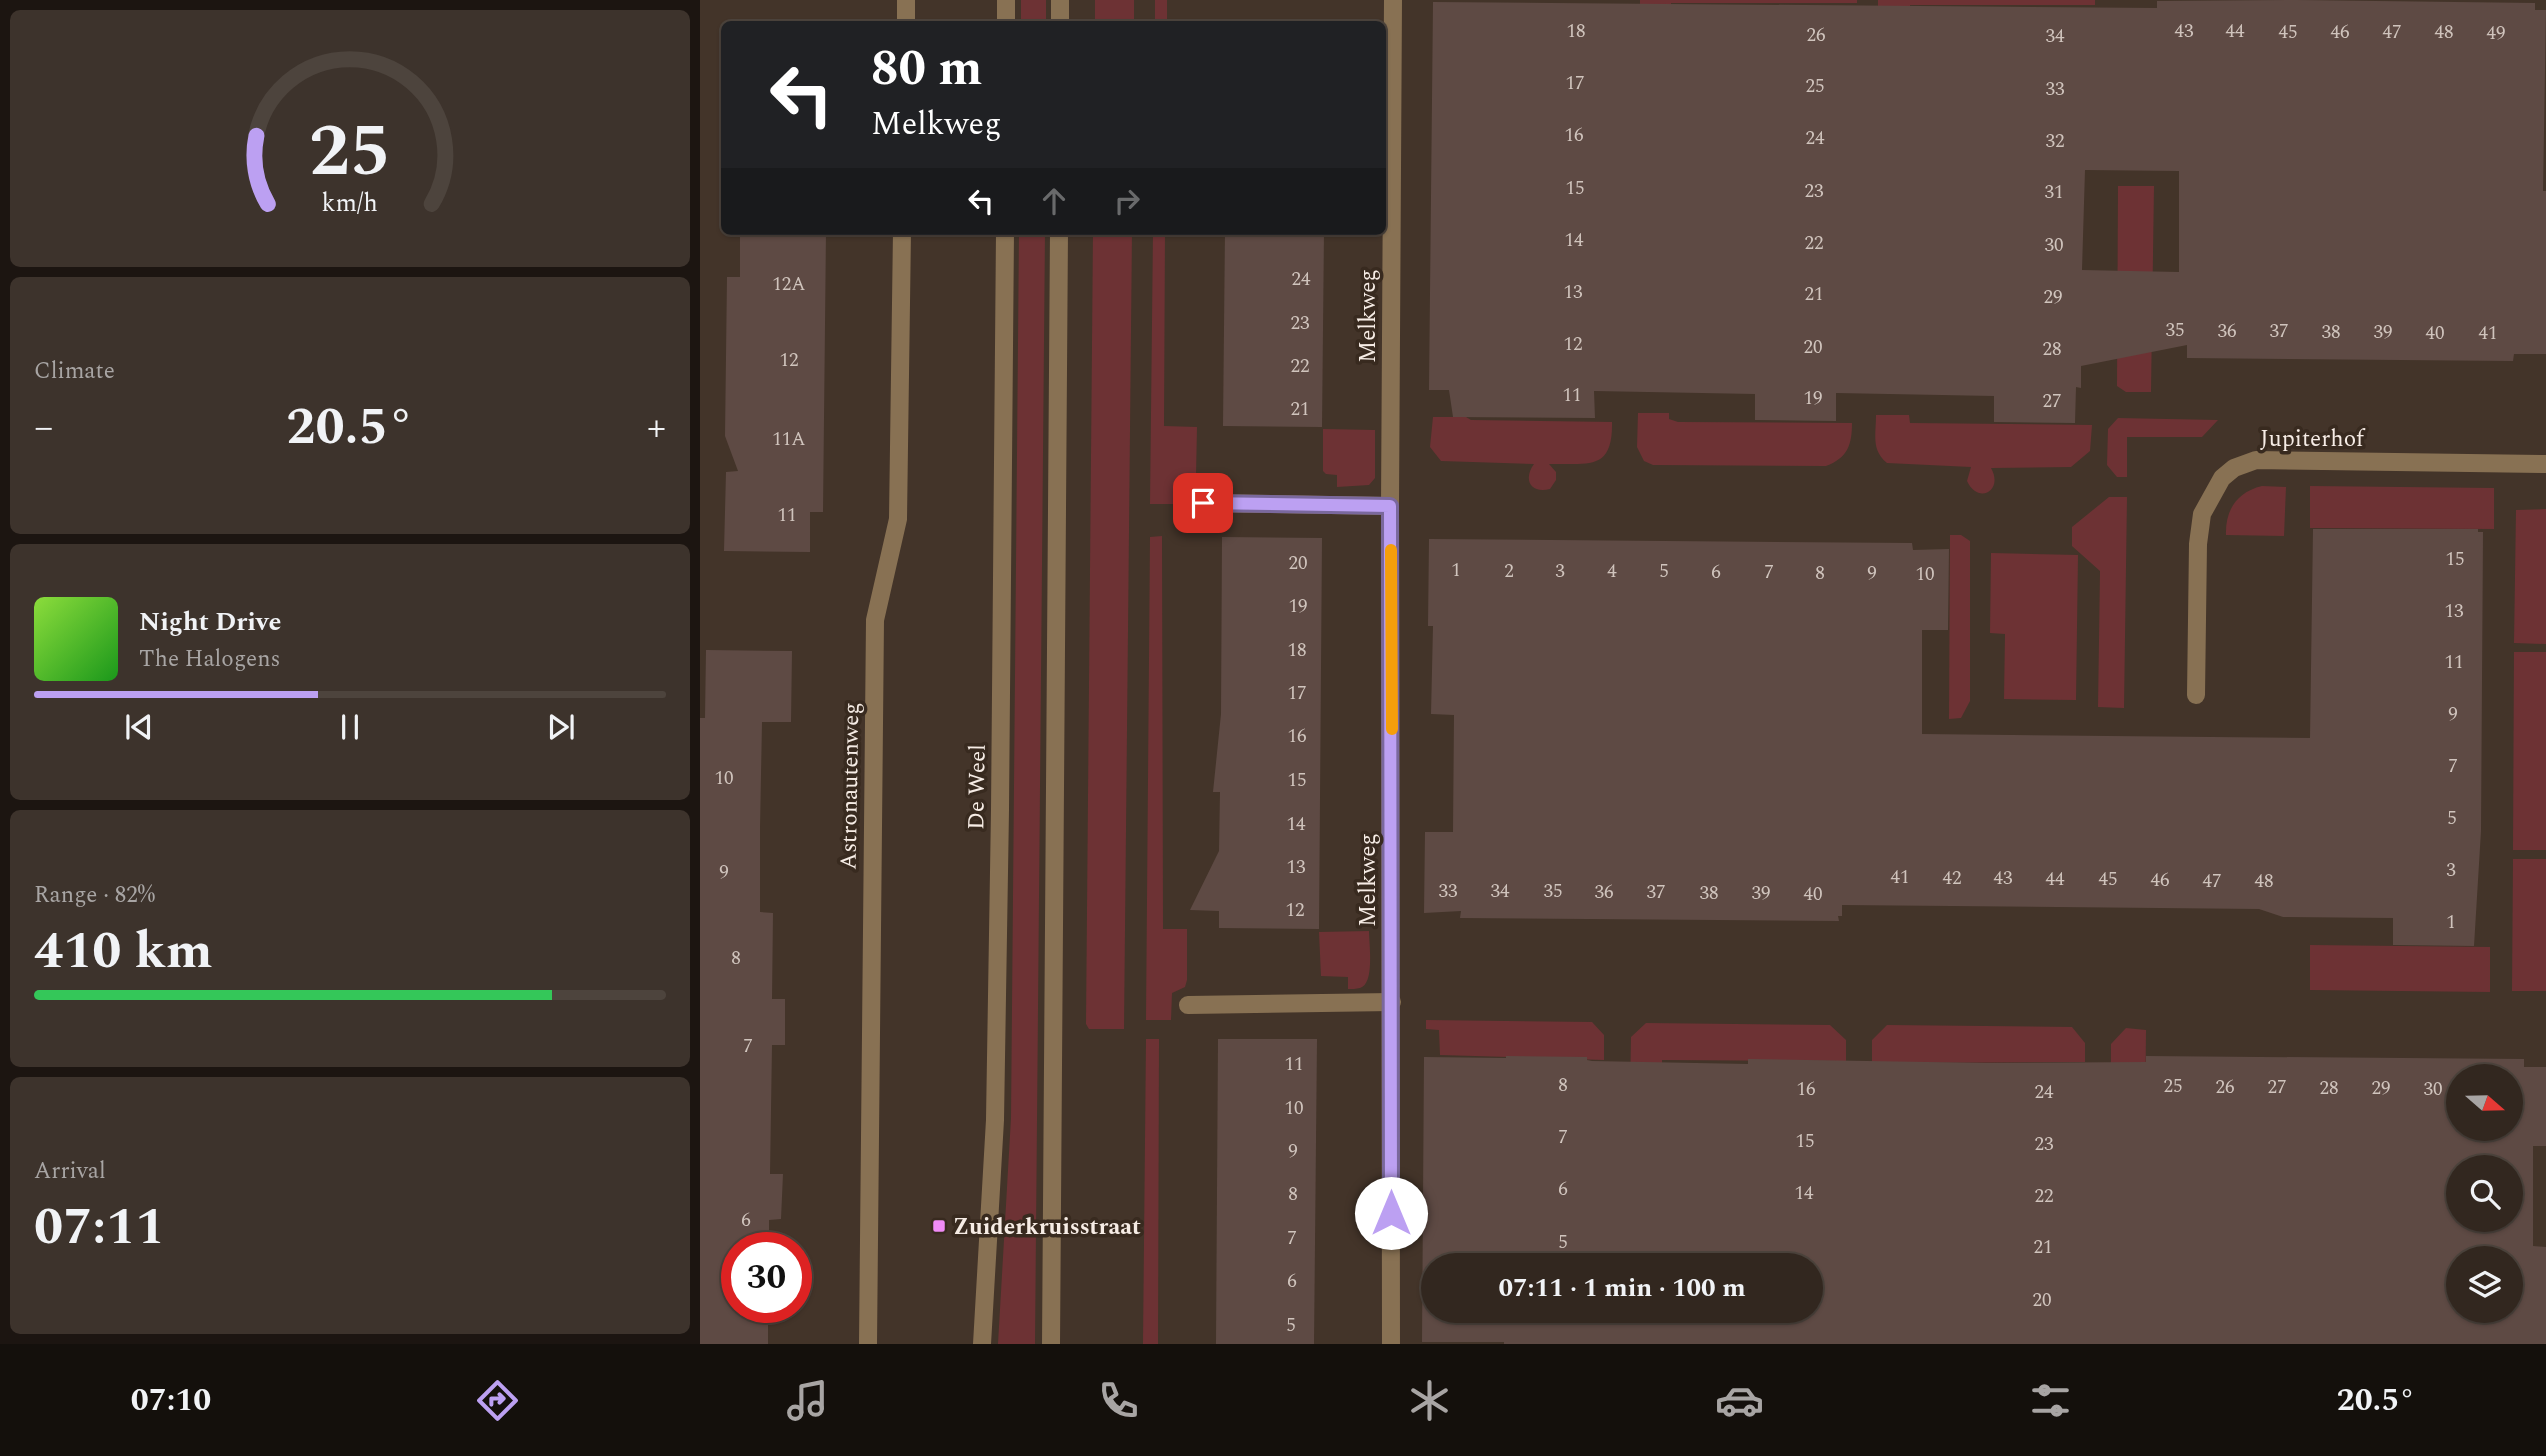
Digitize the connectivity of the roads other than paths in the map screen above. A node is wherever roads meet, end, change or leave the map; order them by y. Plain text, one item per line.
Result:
1 (906, 0) edge
2 (1006, 0) edge
3 (1060, 0) edge
4 (1393, 0) edge
5 (906, 21) edge
6 (1006, 21) edge
7 (1060, 21) edge
8 (902, 235) edge
9 (1004, 235) edge
10 (1059, 235) edge
11 (2546, 464) edge
12 (1203, 503) dead end
13 (1390, 506) junction
14 (2196, 695) dead end
15 (1392, 1002) junction
16 (1188, 1005) dead end
17 (868, 1344) edge
18 (982, 1344) edge
19 (1051, 1344) edge
20 (1391, 1344) edge

1 - 5 street
2 - 6 street
3 - 7 street
4 - 13 street, Melkweg
8 - 17 street, Astronautenweg
9 - 18 street, De Weel
10 - 19 street
11 - 14 street, Jupiterhof
12 - 13 street
13 - 15 street, Melkweg
15 - 16 street
15 - 20 street, Melkweg

